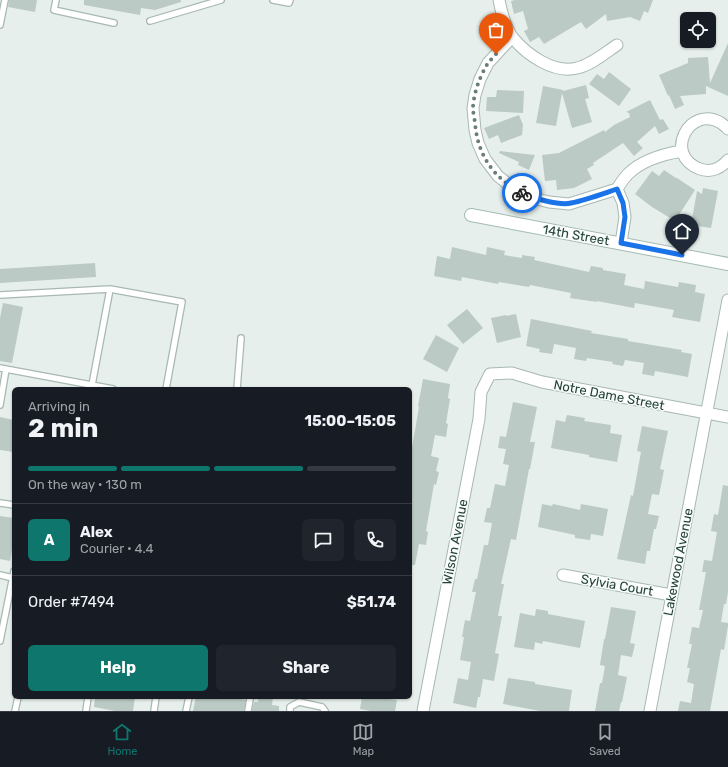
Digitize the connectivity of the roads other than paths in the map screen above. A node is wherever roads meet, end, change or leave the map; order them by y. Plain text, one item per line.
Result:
1 (5, 0) edge
2 (56, 0) edge
3 (221, 0) edge
4 (273, 0) edge
5 (290, 0) edge
6 (499, 0) edge
7 (206, 2) edge
8 (150, 21) dead end
9 (114, 23) dead end
10 (0, 24) edge
11 (512, 37) junction
12 (617, 45) dead end
13 (728, 130) edge
14 (682, 151) junction
15 (728, 160) edge
16 (617, 189) junction
17 (471, 215) dead end
18 (621, 243) junction
19 (728, 264) edge
20 (110, 289) junction
21 (0, 295) edge
22 (728, 300) edge
23 (241, 338) dead end
24 (0, 368) edge
25 (6, 369) junction
26 (490, 374) joint
27 (92, 385) junction
28 (102, 387) edge
29 (166, 387) edge
30 (237, 387) edge
31 (0, 405) edge
32 (706, 413) junction
33 (728, 417) edge
34 (0, 503) edge
35 (12, 505) edge
36 (0, 575) edge
37 (563, 575) dead end
38 (12, 578) edge
39 (12, 582) edge
40 (671, 595) junction
41 (2, 617) edge
42 (0, 641) edge
43 (18, 699) edge
44 (88, 699) edge
45 (156, 699) edge
46 (189, 699) edge
47 (250, 699) edge
48 (16, 711) edge
49 (86, 711) edge
50 (154, 711) edge
51 (186, 711) edge
52 (248, 711) edge
53 (290, 711) edge
54 (325, 711) edge
55 (423, 711) edge
56 (650, 711) edge

1 - 10 lane
2 - 9 lane
3 - 7 lane
4 - 5 lane
6 - 11 street
7 - 8 lane
11 - 12 street
11 - 16 street
13 - 14 street
14 - 15 street
14 - 16 street
16 - 18 street
17 - 18 street, 14th Street
18 - 19 street, 14th Street
20 - 21 lane
20 - 27 lane
20 - 29 lane
22 - 32 street, Lakewood Avenue
23 - 30 lane
24 - 25 lane
25 - 27 lane
25 - 31 lane
26 - 32 street, Notre Dame Street
26 - 55 street, Wilson Avenue
27 - 28 lane
32 - 33 street, Notre Dame Street
32 - 40 street, Lakewood Avenue
34 - 35 lane
36 - 38 lane
37 - 40 street, Sylvia Court
39 - 41 lane
40 - 56 street, Lakewood Avenue
41 - 42 lane
43 - 48 lane
44 - 49 lane
45 - 50 lane
46 - 51 lane
47 - 52 lane
53 - 54 lane

